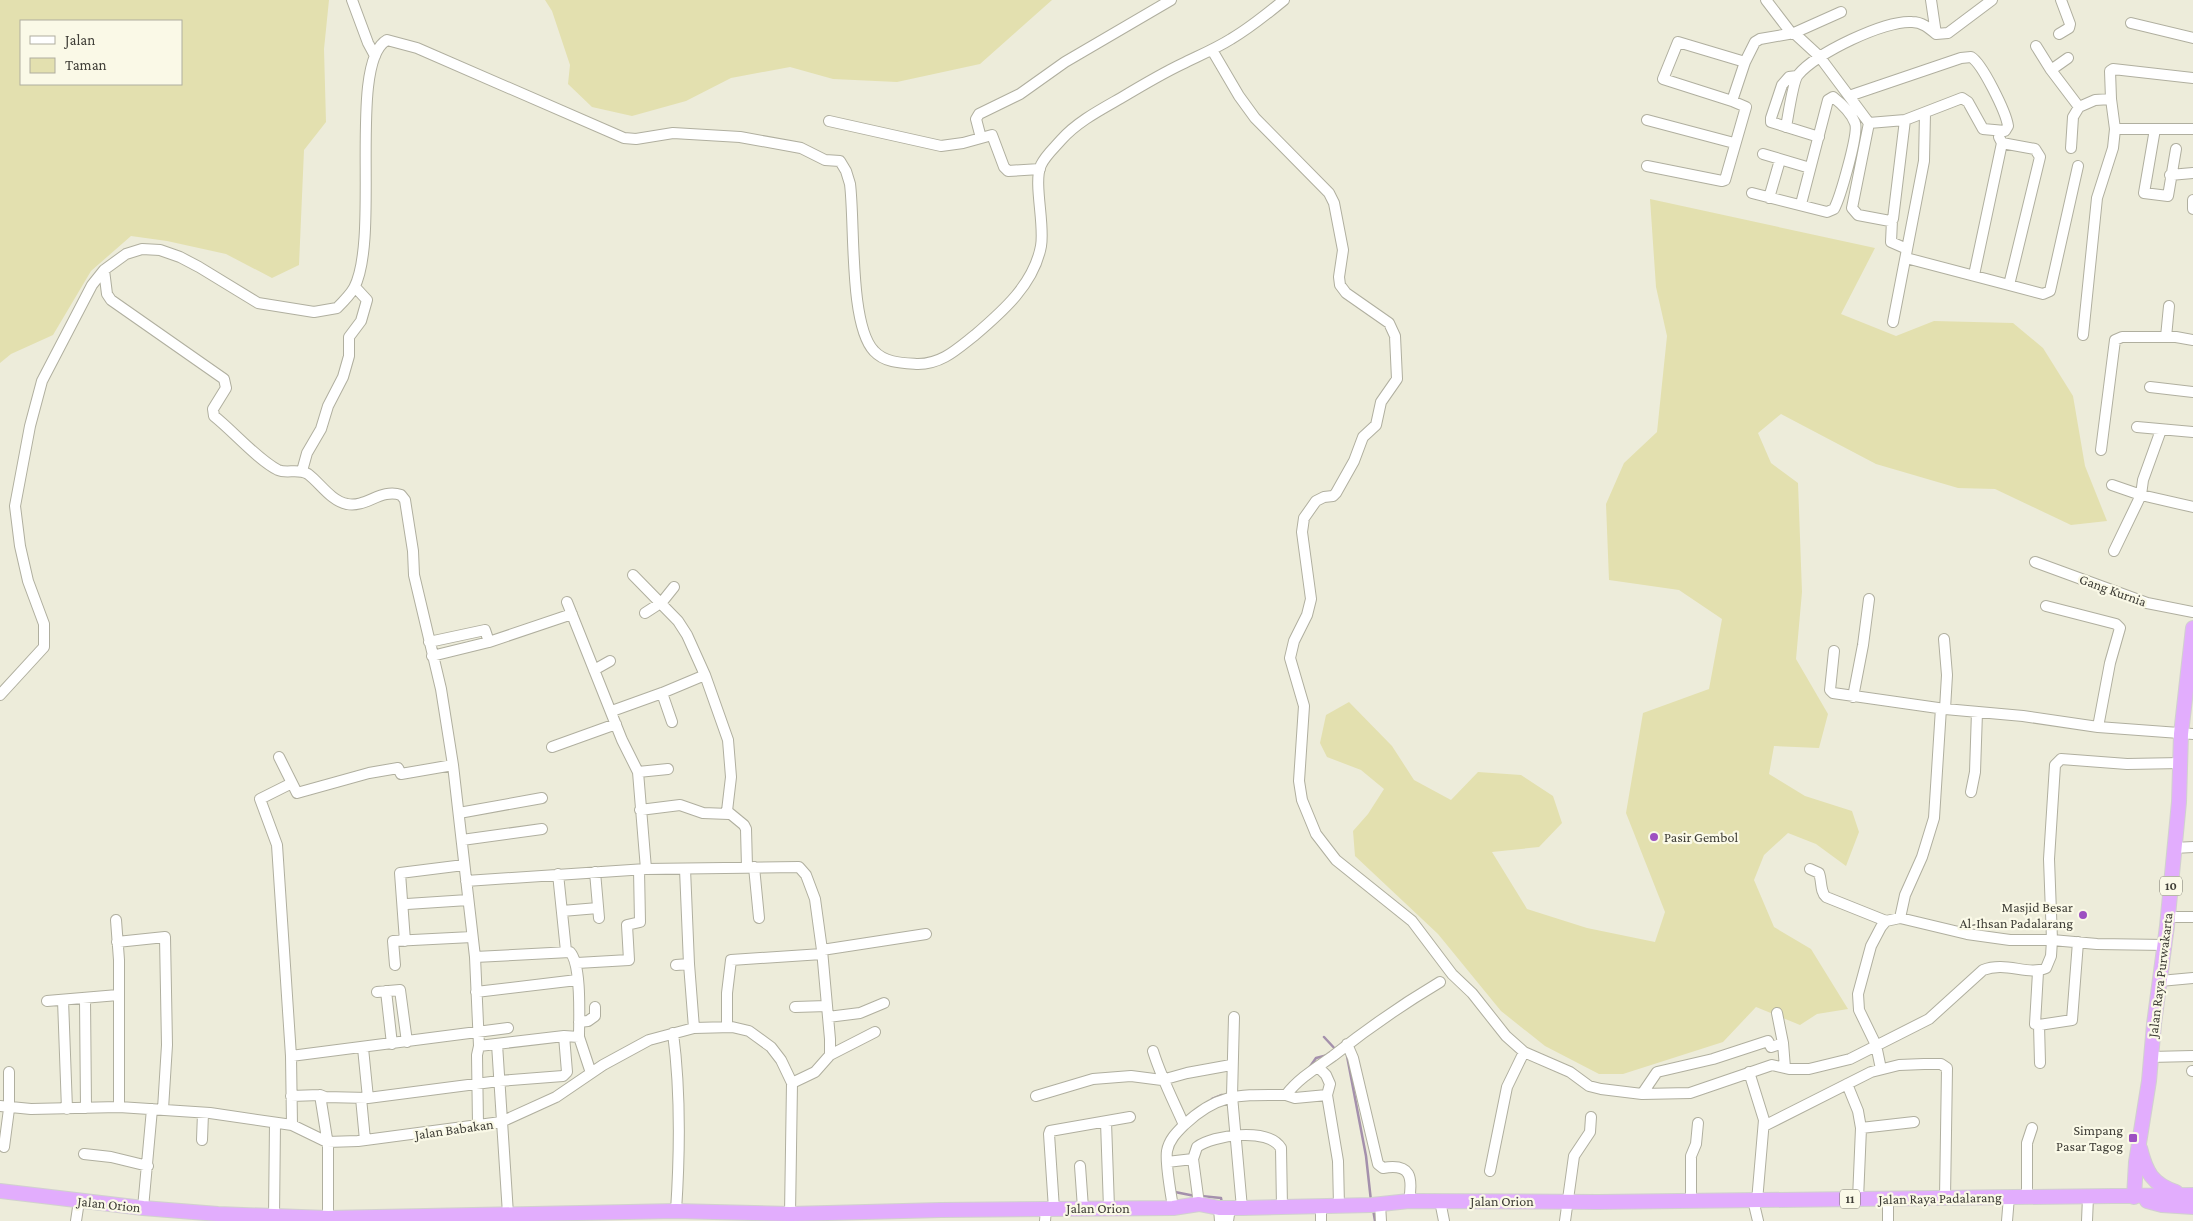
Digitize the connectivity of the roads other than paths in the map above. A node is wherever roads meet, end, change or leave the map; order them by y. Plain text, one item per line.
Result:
1 (352, 0) edge
2 (1172, 0) edge
3 (1284, 0) edge
4 (1766, 0) edge
5 (1931, 0) edge
6 (1992, 0) edge
7 (2061, 0) edge
8 (1841, 12) dead end
9 (2131, 23) dead end
10 (1793, 33) junction
11 (1936, 34) junction
12 (2059, 34) dead end
13 (2193, 38) edge
14 (2036, 46) dead end
15 (1212, 50) junction
16 (375, 56) junction
17 (1818, 56) junction
18 (2068, 58) dead end
19 (1745, 62) junction
20 (2050, 70) junction
21 (1797, 76) junction
22 (2193, 78) edge
23 (1849, 96) junction
24 (2111, 99) junction
25 (1732, 101) junction
26 (2079, 107) junction
27 (1925, 113) junction
28 (1647, 120) dead end
29 (1905, 120) junction
30 (829, 121) dead end
31 (1869, 123) junction
32 (1786, 127) junction
33 (2115, 129) junction
34 (2155, 129) junction
35 (2193, 129) edge
36 (1997, 131) junction
37 (1819, 137) junction
38 (981, 138) junction
39 (1734, 143) junction
40 (2002, 144) junction
41 (2071, 148) dead end
42 (2176, 148) dead end
43 (1763, 154) dead end
44 (1780, 160) junction
45 (1647, 166) dead end
46 (2078, 166) dead end
47 (1810, 168) junction
48 (1040, 169) junction
49 (2193, 173) edge
50 (2170, 174) junction
51 (1752, 193) dead end
52 (1769, 198) junction
53 (2193, 200) edge
54 (1801, 204) junction
55 (2193, 209) edge
56 (1892, 220) junction
57 (1906, 253) junction
58 (104, 270) junction
59 (1974, 275) junction
60 (2009, 285) junction
61 (355, 287) junction
62 (2169, 306) dead end
63 (1893, 322) dead end
64 (2083, 335) dead end
65 (2166, 336) junction
66 (2193, 340) edge
67 (2150, 387) dead end
68 (2193, 392) edge
69 (2138, 427) dead end
70 (2161, 430) junction
71 (2193, 432) edge
72 (2100, 450) dead end
73 (302, 471) junction
74 (2112, 484) dead end
75 (2141, 494) junction
76 (2193, 507) edge
77 (2114, 551) dead end
78 (2035, 562) dead end
79 (633, 575) dead end
80 (674, 587) dead end
81 (1869, 600) dead end
82 (567, 602) dead end
83 (662, 602) junction
84 (2046, 606) dead end
85 (2193, 612) edge
86 (645, 613) dead end
87 (572, 614) junction
88 (2193, 628) edge
89 (1944, 639) dead end
90 (429, 642) junction
91 (489, 642) junction
92 (1834, 651) dead end
93 (432, 656) junction
94 (610, 661) dead end
95 (594, 670) junction
96 (705, 674) junction
97 (662, 693) junction
98 (0, 695) edge
99 (1853, 697) junction
100 (1943, 708) junction
101 (612, 711) junction
102 (1977, 712) junction
103 (672, 722) dead end
104 (616, 724) junction
105 (2098, 727) junction
106 (2187, 734) edge
107 (552, 747) dead end
108 (279, 757) dead end
109 (2181, 763) junction
110 (453, 765) junction
111 (668, 770) dead end
112 (638, 772) junction
113 (292, 783) junction
114 (1971, 792) dead end
115 (542, 798) dead end
116 (640, 810) junction
117 (460, 813) junction
118 (729, 814) junction
119 (542, 829) dead end
120 (462, 840) junction
121 (2193, 847) edge
122 (2174, 848) junction
123 (464, 865) junction
124 (751, 867) junction
125 (685, 868) junction
126 (642, 869) junction
127 (1810, 869) dead end
128 (595, 872) junction
129 (558, 874) junction
130 (466, 881) junction
131 (468, 900) junction
132 (407, 904) dead end
133 (562, 911) junction
134 (2168, 917) junction
135 (2193, 917) edge
136 (759, 918) dead end
137 (1900, 918) junction
138 (116, 920) dead end
139 (1886, 921) junction
140 (926, 934) dead end
141 (472, 937) junction
142 (405, 940) junction
143 (2052, 940) junction
144 (118, 942) junction
145 (2078, 942) junction
146 (2165, 945) junction
147 (566, 951) junction
148 (822, 952) junction
149 (475, 957) junction
150 (576, 963) junction
151 (689, 964) junction
152 (395, 965) dead end
153 (676, 965) dead end
154 (2038, 972) junction
155 (2193, 978) edge
156 (577, 980) junction
157 (2160, 980) junction
158 (1440, 982) dead end
159 (476, 992) junction
160 (118, 995) junction
161 (85, 999) junction
162 (63, 1000) junction
163 (47, 1001) dead end
164 (884, 1003) dead end
165 (827, 1006) junction
166 (595, 1007) dead end
167 (795, 1007) dead end
168 (1777, 1013) dead end
169 (828, 1017) junction
170 (1234, 1017) dead end
171 (579, 1022) junction
172 (2039, 1025) junction
173 (727, 1027) junction
174 (508, 1028) dead end
175 (694, 1028) junction
176 (478, 1032) junction
177 (875, 1032) dead end
178 (673, 1033) junction
179 (564, 1036) junction
180 (579, 1037) junction
181 (407, 1042) junction
182 (1783, 1043) junction
183 (392, 1044) junction
184 (497, 1044) junction
185 (1346, 1045) junction
186 (1876, 1045) junction
187 (479, 1046) junction
188 (363, 1048) junction
189 (1153, 1051) dead end
190 (1524, 1052) junction
191 (830, 1055) junction
192 (291, 1056) junction
193 (2193, 1056) edge
194 (2150, 1057) junction
195 (2040, 1063) dead end
196 (1231, 1065) junction
197 (1318, 1067) junction
198 (1785, 1068) junction
199 (1881, 1069) junction
200 (9, 1072) dead end
201 (1749, 1072) junction
202 (591, 1073) junction
203 (1162, 1080) junction
204 (499, 1081) junction
205 (792, 1083) junction
206 (477, 1084) junction
207 (1847, 1084) junction
208 (320, 1094) junction
209 (1642, 1094) junction
210 (1286, 1095) junction
211 (1327, 1095) junction
212 (290, 1096) junction
213 (1036, 1096) dead end
214 (1232, 1096) junction
215 (364, 1098) junction
216 (4, 1106) edge
217 (119, 1107) junction
218 (86, 1108) junction
219 (67, 1109) junction
220 (163, 1109) junction
221 (152, 1112) junction
222 (203, 1115) junction
223 (1130, 1117) dead end
224 (1592, 1117) dead end
225 (501, 1122) junction
226 (1106, 1122) junction
227 (1914, 1122) dead end
228 (1698, 1123) dead end
229 (292, 1125) junction
230 (478, 1125) junction
231 (1184, 1125) junction
232 (275, 1126) junction
233 (1764, 1126) junction
234 (1861, 1128) junction
235 (2032, 1128) dead end
236 (1235, 1136) junction
237 (202, 1140) dead end
238 (365, 1140) junction
239 (2138, 1142) junction
240 (327, 1146) junction
241 (4, 1147) dead end
242 (84, 1154) dead end
243 (1193, 1159) junction
244 (1167, 1162) junction
245 (148, 1166) junction
246 (1080, 1166) dead end
247 (1490, 1171) dead end
248 (0, 1191) edge
249 (2187, 1195) edge
250 (2008, 1197) junction
251 (2027, 1197) junction
252 (2088, 1197) junction
253 (1945, 1198) junction
254 (2134, 1198) junction
255 (1858, 1199) junction
256 (1888, 1199) junction
257 (1691, 1200) junction
258 (1755, 1200) junction
259 (80, 1201) junction
260 (1409, 1201) junction
261 (1440, 1201) junction
262 (1566, 1202) junction
263 (1199, 1204) junction
264 (1376, 1204) junction
265 (1321, 1206) junction
266 (1340, 1206) junction
267 (1282, 1207) junction
268 (2193, 1207) edge
269 (143, 1208) junction
270 (1083, 1208) junction
271 (1109, 1208) junction
272 (1173, 1208) junction
273 (1227, 1212) edge
274 (1048, 1213) edge
275 (790, 1214) junction
276 (678, 1215) edge
277 (509, 1216) edge
278 (274, 1217) junction
279 (218, 1218) edge
280 (459, 1218) edge
281 (549, 1218) edge
282 (336, 1219) edge
283 (76, 1221) edge
284 (1321, 1221) edge
285 (1381, 1221) edge
286 (1444, 1221) edge
287 (1565, 1221) edge
288 (1758, 1221) edge
289 (1888, 1221) edge
290 (2007, 1221) edge
291 (2087, 1221) edge

1 - 16 street
2 - 38 street
3 - 15 street
4 - 10 street
5 - 11 street
6 - 11 street
7 - 12 street
8 - 10 street
9 - 13 street
10 - 17 street
10 - 19 street
11 - 17 street
14 - 20 street
15 - 48 street
15 - 190 street
16 - 48 street
16 - 61 street
17 - 21 street
17 - 23 street
18 - 20 street
19 - 25 street
19 - 25 street
20 - 26 street
21 - 32 street
21 - 32 street
22 - 24 street
23 - 31 street
23 - 36 street
24 - 26 street
24 - 33 street
25 - 39 street
26 - 41 street
27 - 29 street
27 - 36 street
27 - 57 street
28 - 39 street
29 - 31 street
29 - 56 street
30 - 38 street
31 - 56 street
32 - 37 street
33 - 34 street
33 - 64 street
34 - 35 street
34 - 50 street
36 - 40 street
37 - 47 street
37 - 54 street
38 - 48 street
39 - 45 street
40 - 59 street
40 - 60 street
42 - 50 street
43 - 44 street
44 - 47 street
44 - 52 street
46 - 60 street
47 - 54 street
49 - 50 street
51 - 52 street
52 - 54 street
53 - 55 street
56 - 57 street
57 - 59 street
57 - 63 street
58 - 61 street
58 - 73 street
58 - 98 street
59 - 60 street
61 - 73 street
62 - 65 street
65 - 66 street
65 - 72 street
67 - 68 street
69 - 70 street
70 - 71 street
70 - 75 street
73 - 90 street
74 - 75 street
75 - 76 street
75 - 77 street
78 - 85 street, Gang Kurnia
79 - 83 street
80 - 83 street
81 - 99 street
82 - 87 street
83 - 86 street
83 - 96 street
84 - 105 street
87 - 91 street
87 - 95 street
88 - 106 highway, Jalan Raya Purwakarta / 10
89 - 100 street
90 - 91 street
90 - 93 street
91 - 93 street
92 - 99 street
93 - 110 street
94 - 95 street
95 - 101 street
96 - 97 street
96 - 118 street
97 - 101 street
97 - 103 street
99 - 100 street
100 - 102 street
100 - 137 street
101 - 104 street
102 - 105 street
102 - 114 street
104 - 107 street
104 - 112 street
105 - 106 street
106 - 109 highway, Jalan Raya Purwakarta / 10
108 - 113 street
109 - 122 highway, Jalan Raya Purwakarta / 10
109 - 143 street
110 - 113 street
110 - 117 street
111 - 112 street
112 - 116 street
113 - 192 street
115 - 117 street
116 - 118 street
116 - 126 street
117 - 120 street
118 - 124 street
119 - 120 street
120 - 123 street
121 - 122 street
122 - 134 highway, Jalan Raya Purwakarta / 10
123 - 130 street
123 - 142 street
124 - 125 street
124 - 136 street
124 - 148 street
125 - 126 street
125 - 151 street
126 - 128 street
126 - 150 street
127 - 139 street
128 - 129 street
128 - 133 street
129 - 130 street
129 - 133 street
130 - 131 street
131 - 132 street
131 - 141 street
133 - 147 street
134 - 135 street
134 - 146 highway, Jalan Raya Purwakarta / 10
137 - 139 street
137 - 143 street
138 - 144 street
139 - 186 street
140 - 148 street
141 - 142 street
141 - 149 street
142 - 152 street
143 - 145 street
143 - 154 street
144 - 160 street
144 - 220 street
145 - 146 street
145 - 172 street
146 - 157 highway, Jalan Raya Purwakarta / 10
147 - 149 street
147 - 150 street
148 - 165 street
148 - 173 street
149 - 159 street
150 - 156 street
151 - 153 street
151 - 175 street
154 - 172 street
154 - 186 street
155 - 157 street
156 - 159 street
156 - 171 street
157 - 194 highway, Jalan Raya Purwakarta / 10
158 - 185 street
159 - 176 street
160 - 161 street
160 - 217 street
161 - 162 street
161 - 218 street
162 - 163 street
162 - 219 street
164 - 169 street
165 - 167 street
165 - 169 street
166 - 171 street
168 - 182 street
169 - 191 street
170 - 196 street
171 - 180 street
172 - 195 street
173 - 175 street, Jalan Babakan
173 - 205 street, Jalan Babakan
174 - 176 street
175 - 178 street, Jalan Babakan
176 - 181 street
176 - 187 street
177 - 191 street
178 - 202 street, Jalan Babakan
178 - 276 street
179 - 180 street
179 - 184 street
179 - 204 street
180 - 202 street
181 - 183 street
181 - 183 street
182 - 198 street
182 - 209 street
183 - 188 street
184 - 187 street
184 - 204 street
185 - 197 street
185 - 260 street
186 - 198 street
186 - 199 street
187 - 206 street
188 - 192 street
188 - 215 street
189 - 203 street
190 - 209 street
190 - 247 street
191 - 205 street
192 - 212 street
193 - 194 street
194 - 239 highway, Jalan Raya Purwakarta / 10
196 - 203 street
196 - 214 street
197 - 210 street
197 - 211 street
198 - 201 street
199 - 207 street
199 - 253 street
200 - 216 street
201 - 209 street
201 - 233 street
202 - 225 street, Jalan Babakan
203 - 213 street
203 - 231 street
204 - 206 street
204 - 225 street
205 - 275 street, Jalan Babakan
206 - 215 street
206 - 230 street
207 - 233 street
207 - 234 street
208 - 212 street
208 - 215 street
208 - 240 street
210 - 211 street
210 - 214 street
211 - 266 street
212 - 229 street
214 - 231 street
214 - 236 street
215 - 238 street
216 - 219 street, Jalan Babakan
216 - 241 street
217 - 218 street, Jalan Babakan
217 - 221 street, Jalan Babakan
218 - 219 street, Jalan Babakan
220 - 221 street, Jalan Babakan
220 - 222 street, Jalan Babakan
221 - 245 street
222 - 232 street, Jalan Babakan
222 - 237 street
223 - 226 street
224 - 262 street
225 - 230 street, Jalan Babakan
225 - 277 street
226 - 271 street
226 - 274 street
227 - 234 street
228 - 257 street
229 - 232 street, Jalan Babakan
229 - 240 street, Jalan Babakan
230 - 238 street, Jalan Babakan
231 - 244 street
232 - 278 street
233 - 258 street
234 - 255 street
235 - 251 street
236 - 243 street
236 - 267 street
236 - 273 street
238 - 240 street, Jalan Babakan
239 - 249 highway, Jalan Raya Purwakarta / 10
239 - 254 highway, Jalan Raya Purwakarta / 10
240 - 282 street
242 - 245 street
243 - 244 street
243 - 263 street
244 - 272 street
245 - 269 street
246 - 270 street
248 - 259 highway, Jalan Orion / 11
249 - 254 highway, Jalan Raya Padalarang / 10
250 - 251 highway, Jalan Raya Padalarang / 11
250 - 253 highway, Jalan Raya Padalarang / 11
250 - 290 street
251 - 252 highway, Jalan Raya Padalarang / 11
252 - 254 highway, Jalan Raya Padalarang / 11
252 - 291 street
253 - 256 highway, Jalan Raya Padalarang / 11
254 - 268 highway, Jalan Raya Padalarang
255 - 256 highway, Jalan Raya Padalarang / 11
255 - 258 highway, Jalan Raya Padalarang / 11
256 - 289 street
257 - 258 highway, Jalan Raya Padalarang / 11
257 - 262 highway, Jalan Raya Padalarang / 11
258 - 288 street
259 - 269 highway, Jalan Orion / 11
259 - 283 street
260 - 261 highway, Jalan Orion / 11
260 - 264 highway, Jalan Orion / 11
261 - 262 highway, Jalan Orion / 11
261 - 286 street
262 - 287 street
263 - 272 highway, Jalan Orion / 11
263 - 273 highway, Jalan Orion / 11
264 - 266 highway, Jalan Orion / 11
264 - 285 street
265 - 266 highway, Jalan Orion / 11
265 - 267 highway, Jalan Orion / 11
265 - 284 street
267 - 273 highway, Jalan Orion / 11
269 - 279 highway, Jalan Orion / 11
270 - 271 highway, Jalan Orion / 11
270 - 274 highway, Jalan Orion / 11
271 - 272 highway, Jalan Orion / 11
274 - 275 highway, Jalan Orion / 11
275 - 276 highway, Jalan Orion / 11
276 - 281 highway, Jalan Orion / 11
277 - 280 highway, Jalan Orion / 11
277 - 281 highway, Jalan Orion / 11
278 - 279 highway, Jalan Orion / 11
278 - 282 highway, Jalan Orion / 11
280 - 282 highway, Jalan Orion / 11

